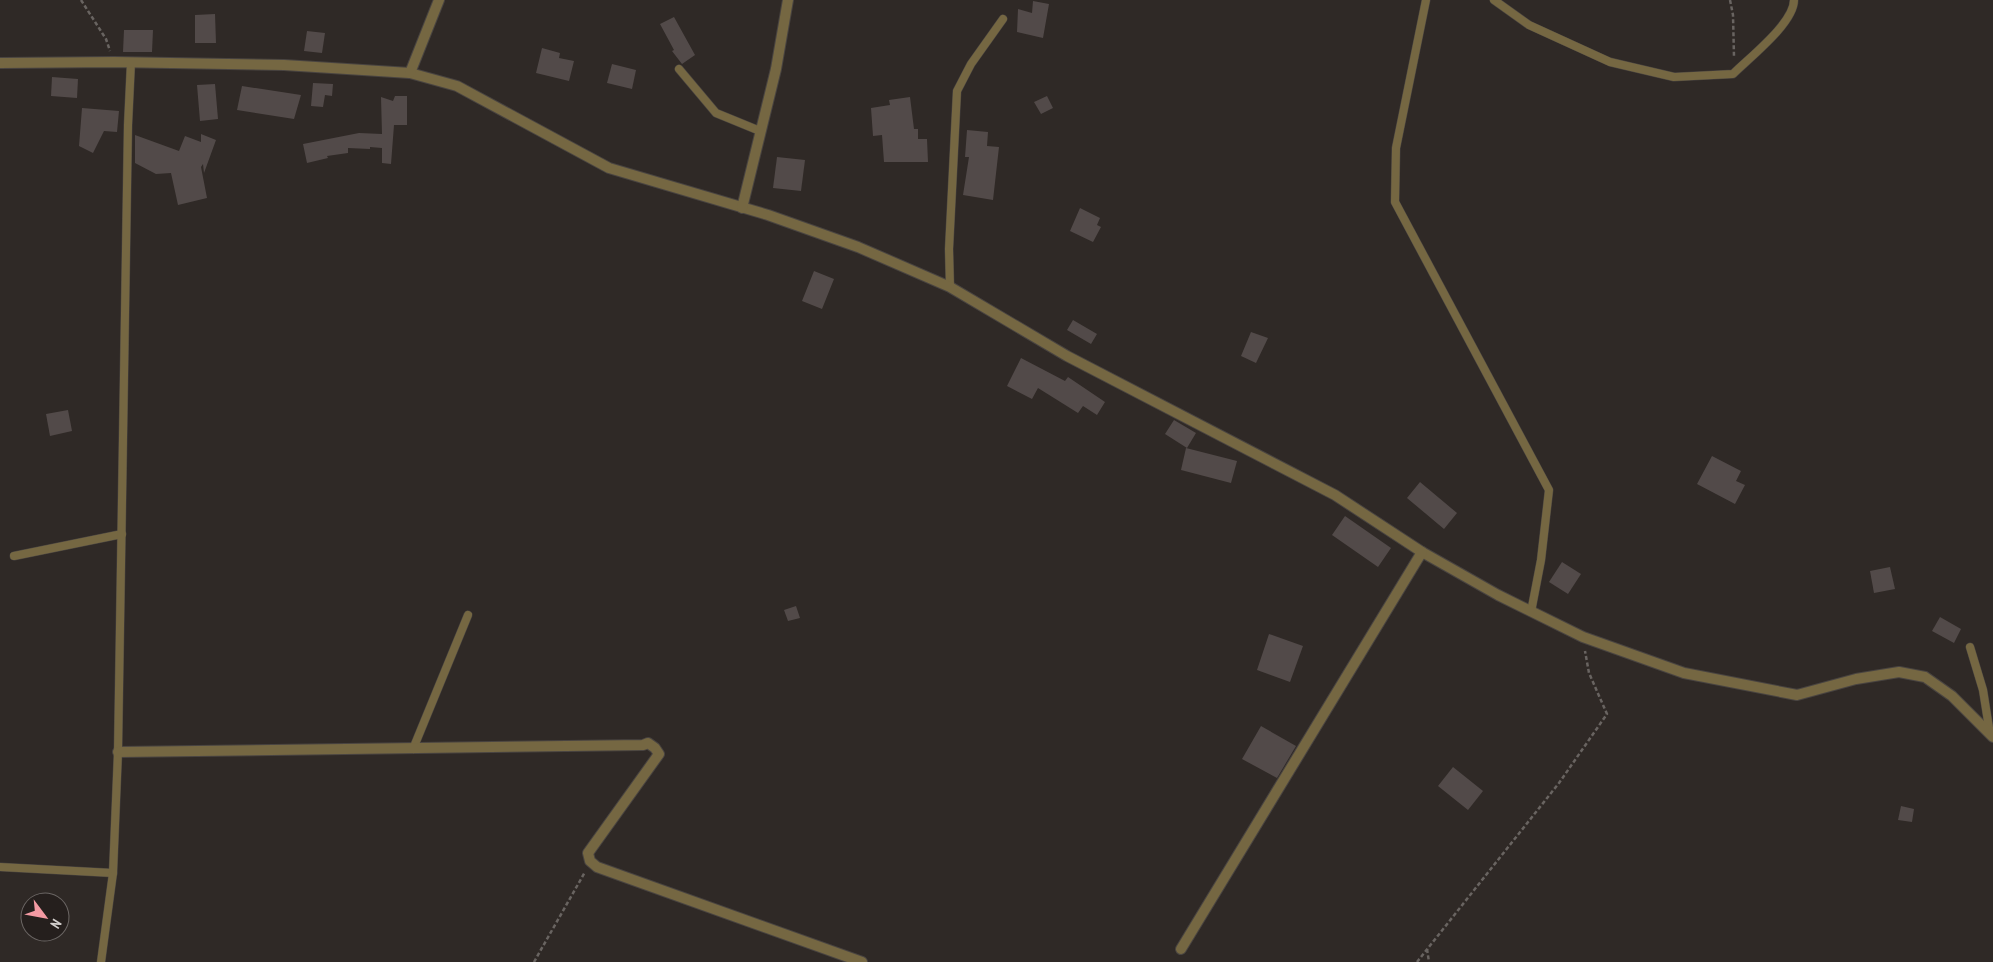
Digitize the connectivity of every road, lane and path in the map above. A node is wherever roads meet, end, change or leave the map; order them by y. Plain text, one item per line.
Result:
1 (81, 0) edge
2 (439, 0) edge
3 (788, 0) edge
4 (1426, 0) edge
5 (1494, 0) edge
6 (1730, 0) edge
7 (1794, 0) edge
8 (1003, 20) dead end
9 (114, 62) junction
10 (131, 62) junction
11 (0, 63) edge
12 (679, 69) dead end
13 (410, 73) junction
14 (1734, 74) junction
15 (760, 132) junction
16 (742, 208) junction
17 (950, 287) junction
18 (122, 534) junction
19 (1422, 552) junction
20 (14, 556) dead end
21 (1531, 612) junction
22 (468, 615) dead end
23 (1583, 637) junction
24 (1970, 648) dead end
25 (1991, 735) edge
26 (413, 749) junction
27 (118, 752) junction
28 (590, 862) junction
29 (0, 867) edge
30 (112, 873) junction
31 (1181, 949) dead end
32 (1427, 949) junction
33 (101, 962) edge
34 (534, 962) edge
35 (862, 962) edge
36 (1416, 962) edge
37 (1429, 962) edge

1 - 9 path
2 - 13 street
3 - 15 street
4 - 21 lane
5 - 14 lane
6 - 14 path
7 - 14 lane
8 - 17 lane
9 - 10 street
9 - 11 street
10 - 13 street
10 - 18 lane
12 - 15 lane
13 - 16 street
15 - 16 street
16 - 17 street
17 - 19 street
18 - 20 lane
18 - 27 lane
19 - 21 street
19 - 31 street
21 - 23 street
22 - 26 lane
23 - 25 street
23 - 32 path
24 - 25 lane
26 - 27 street
26 - 28 street
27 - 30 lane
28 - 34 path
28 - 35 street
29 - 30 lane
30 - 33 lane
32 - 36 path
32 - 37 path

